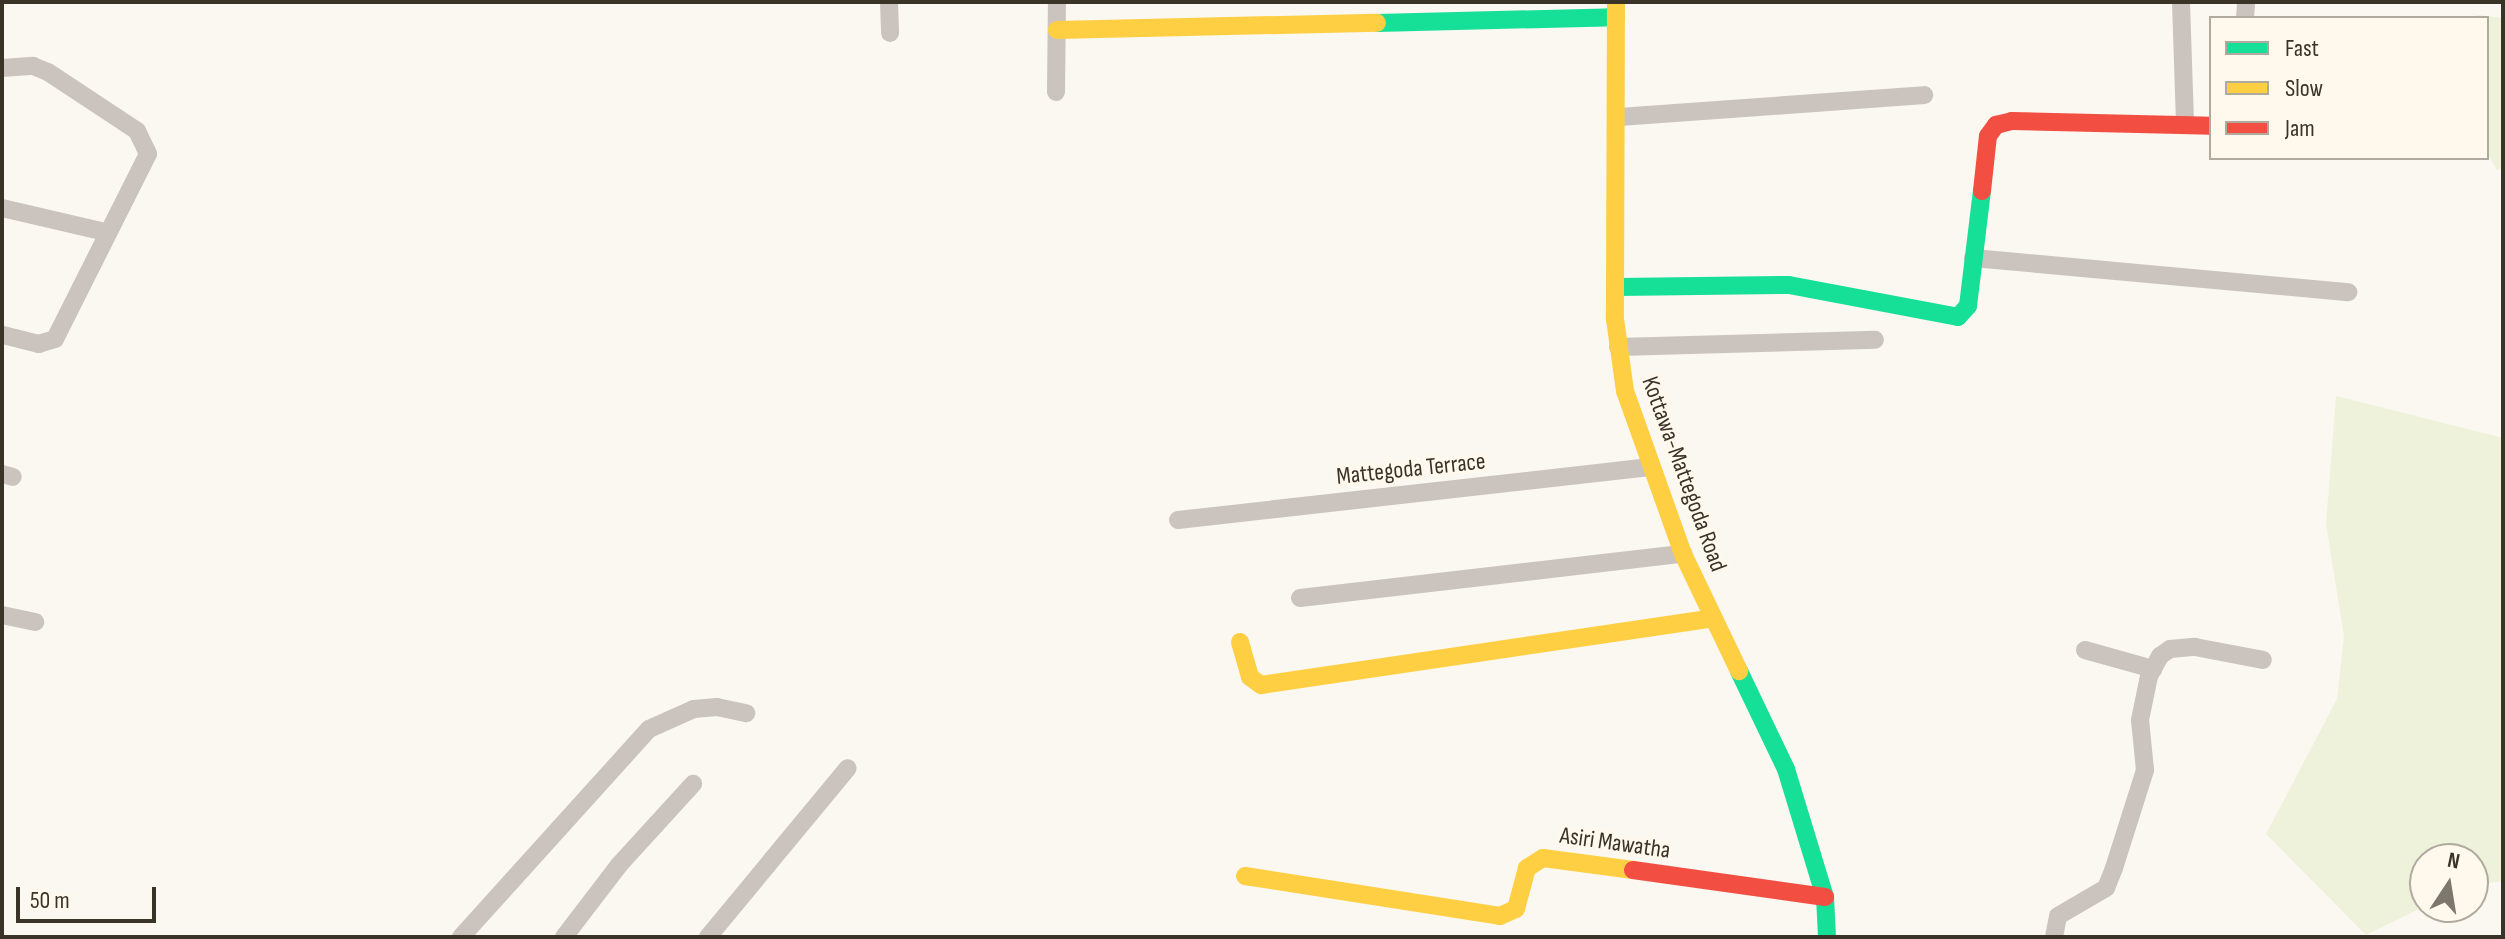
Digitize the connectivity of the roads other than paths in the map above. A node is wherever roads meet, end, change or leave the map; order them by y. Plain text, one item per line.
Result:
1 (889, 2) edge
2 (1057, 2) edge
3 (2181, 2) edge
4 (1616, 9) edge
5 (1057, 30) junction
6 (890, 33) dead end
7 (2, 68) edge
8 (1056, 92) dead end
9 (1924, 95) dead end
10 (1619, 117) junction
11 (2185, 125) junction
12 (2209, 126) edge
13 (2, 208) edge
14 (105, 232) junction
15 (1973, 258) junction
16 (1617, 287) junction
17 (2348, 292) dead end
18 (2, 335) edge
19 (1875, 340) dead end
20 (1618, 347) junction
21 (1650, 467) junction
22 (1178, 520) dead end
23 (1683, 554) junction
24 (1300, 598) dead end
25 (2, 615) edge
26 (1713, 618) junction
27 (35, 622) dead end
28 (1240, 642) dead end
29 (2085, 650) dead end
30 (2263, 660) dead end
31 (2153, 669) junction
32 (746, 713) dead end
33 (848, 768) dead end
34 (693, 784) dead end
35 (1245, 876) dead end
36 (1825, 897) junction
37 (461, 937) edge
38 (564, 937) edge
39 (708, 937) edge
40 (1827, 937) edge
41 (2054, 937) edge

1 - 6 street
2 - 5 street
3 - 11 street
4 - 5 street
4 - 10 street, Kottawa-Mattegoda Road
5 - 8 street
7 - 14 street
9 - 10 street
10 - 16 street, Kottawa-Mattegoda Road
11 - 12 street
11 - 15 street
13 - 14 street
14 - 18 street
15 - 16 street
15 - 17 street
16 - 20 street, Kottawa-Mattegoda Road
19 - 20 street
20 - 21 street, Kottawa-Mattegoda Road
21 - 22 street, Mattegoda Terrace
21 - 23 street, Kottawa-Mattegoda Road
23 - 24 street
23 - 26 street, Kottawa-Mattegoda Road
25 - 27 street
26 - 28 street
26 - 36 street, Kottawa-Mattegoda Road
29 - 31 street
30 - 31 street
31 - 41 street
32 - 37 street
33 - 39 street
34 - 38 street
35 - 36 street, Asiri Mawatha
36 - 40 street, Kottawa-Mattegoda Road

